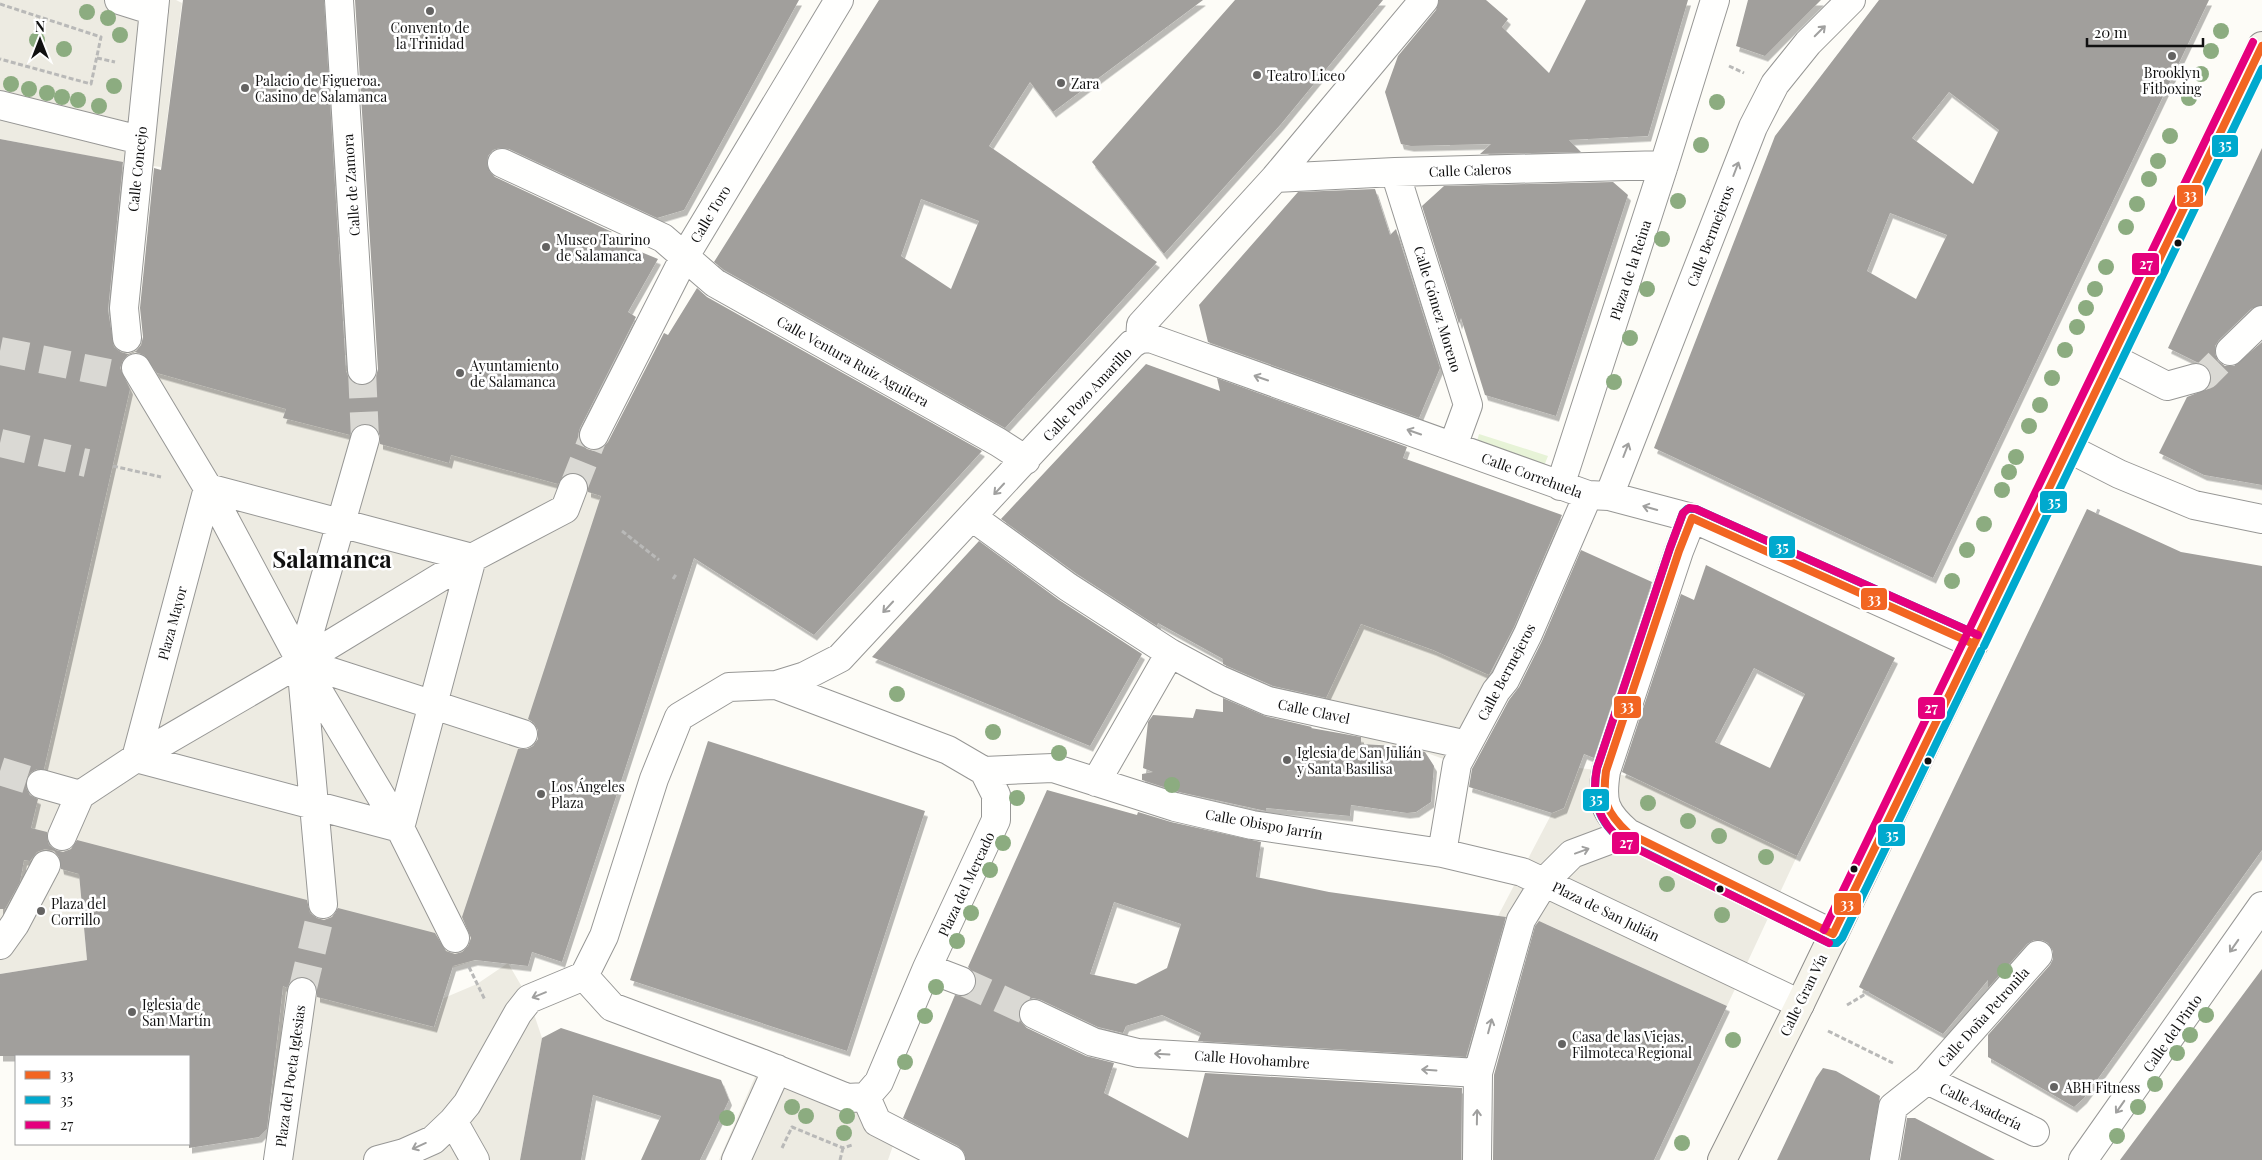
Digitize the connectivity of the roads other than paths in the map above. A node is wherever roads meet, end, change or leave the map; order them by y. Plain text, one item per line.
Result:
1 (119, 0) edge
2 (339, 0) edge
3 (839, 0) edge
4 (1424, 0) edge
5 (1714, 0) edge
6 (1851, 0) edge
7 (155, 5) edge
8 (2262, 46) edge
9 (0, 105) edge
10 (140, 140) junction
11 (502, 163) dead end
12 (1664, 165) junction
13 (1395, 172) junction
14 (1275, 178) junction
15 (684, 256) junction
16 (2262, 320) edge
17 (127, 338) dead end
18 (1140, 339) junction
19 (2230, 351) tunnel mouth
20 (2112, 358) junction
21 (136, 368) dead end
22 (362, 370) tunnel mouth
23 (2196, 378) tunnel mouth
24 (594, 435) tunnel mouth
25 (365, 440) tunnel mouth
26 (1453, 446) junction
27 (2068, 448) junction
28 (1026, 460) junction
29 (1560, 486) junction
30 (208, 488) junction
31 (573, 488) tunnel mouth
32 (1599, 496) junction
33 (972, 517) junction
34 (1692, 518) junction
35 (2262, 519) edge
36 (340, 523) junction
37 (472, 558) junction
38 (1974, 644) junction
39 (1170, 653) junction
40 (302, 662) junction
41 (776, 685) junction
42 (433, 705) junction
43 (523, 734) dead end
44 (1467, 745) junction
45 (136, 758) junction
46 (984, 771) junction
47 (1096, 782) junction
48 (41, 784) tunnel mouth
49 (80, 794) junction
50 (314, 806) junction
51 (400, 828) junction
52 (1628, 833) junction
53 (62, 836) dead end
54 (1442, 853) junction
55 (46, 865) dead end
56 (1545, 881) junction
57 (323, 904) tunnel mouth
58 (2262, 906) edge
59 (5, 929) edge
60 (1833, 934) junction
61 (455, 938) dead end
62 (2038, 955) dead end
63 (927, 968) junction
64 (584, 976) junction
65 (962, 981) tunnel mouth
66 (302, 992) tunnel mouth
67 (1800, 1004) junction
68 (1034, 1014) tunnel mouth
69 (777, 1069) junction
70 (1478, 1073) junction
71 (1927, 1080) junction
72 (866, 1097) junction
73 (453, 1121) junction
74 (2035, 1132) dead end
75 (278, 1160) edge
76 (378, 1160) edge
77 (475, 1160) edge
78 (736, 1160) edge
79 (951, 1160) edge
80 (1476, 1160) edge
81 (1722, 1160) edge
82 (1884, 1160) edge
83 (2082, 1160) edge

1 - 7 street
2 - 22 street, Calle de Zamora
3 - 15 street, Calle Toro
4 - 14 street, Calle Pozo Amarillo
5 - 12 street, Plaza de la Reina
32 -> 6 street, Calle Bermejeros
7 - 10 street, Calle Concejo
8 - 20 main road, Calle Gran Vía
9 - 10 street
10 - 17 street, Calle Concejo
11 - 15 street, Calle Ventura Ruiz Aguilera
12 - 13 street, Calle Caleros
12 - 29 street, Plaza de la Reina
13 - 14 street, Calle Caleros
13 - 26 street, Calle Gómez Moreno
14 - 18 street, Calle Pozo Amarillo
15 - 24 street, Calle Toro
15 - 28 street, Calle Ventura Ruiz Aguilera
16 - 19 street
26 -> 18 street, Calle Correhuela
18 - 28 street, Calle Pozo Amarillo
20 - 23 street
20 - 27 main road, Calle Gran Vía
21 - 30 street
25 - 36 street
26 - 29 street, Calle Correhuela
27 - 35 street
27 - 38 main road, Calle Gran Vía
28 -> 33 street, Calle Pozo Amarillo
29 - 32 street, Calle Correhuela
30 - 36 street
30 - 40 street
30 - 45 street, Plaza Mayor
31 - 37 street
34 -> 32 street, Calle Correhuela
32 - 44 street, Calle Bermejeros
33 - 39 street, Calle Clavel
33 -> 41 street, Calle Pozo Amarillo
34 - 38 street, Calle Correhuela
34 - 52 street
36 - 37 street
36 - 40 street
37 - 40 street
37 - 42 street
38 - 60 main road, Calle Gran Vía
39 - 44 street, Calle Clavel
39 - 47 street
40 - 42 street
40 - 45 street
40 - 50 street
40 - 51 street
41 - 46 street
41 - 64 street
42 - 43 street
42 - 51 street
44 - 54 street, Calle Bermejeros
45 - 49 street
45 - 50 street
46 - 47 street, Calle Obispo Jarrín
46 - 63 street, Plaza del Mercado
47 - 54 street, Calle Obispo Jarrín
48 - 49 street
49 - 53 street
50 - 51 street
50 - 57 street
51 - 61 street
56 -> 52 street, Plaza de San Julián
52 - 60 street
54 - 56 street, Calle Obispo Jarrín
55 - 59 street
56 - 67 street, Plaza de San Julián
70 -> 56 street
58 -> 83 street, Calle del Pinto
60 - 67 main road, Calle Gran Vía
62 - 71 street, Calle Doña Petronila
63 - 65 street
63 - 72 street, Plaza del Mercado
64 - 69 street
64 -> 73 street
66 - 75 street, Plaza del Poeta Iglesias
67 - 81 main road, Calle Gran Vía
70 -> 68 street, Calle Hovohambre
69 - 72 street
69 - 78 street
80 -> 70 street
71 - 74 street, Calle Asadería
71 - 82 street, Calle Doña Petronila
72 - 79 street
73 -> 76 street
73 - 77 street

